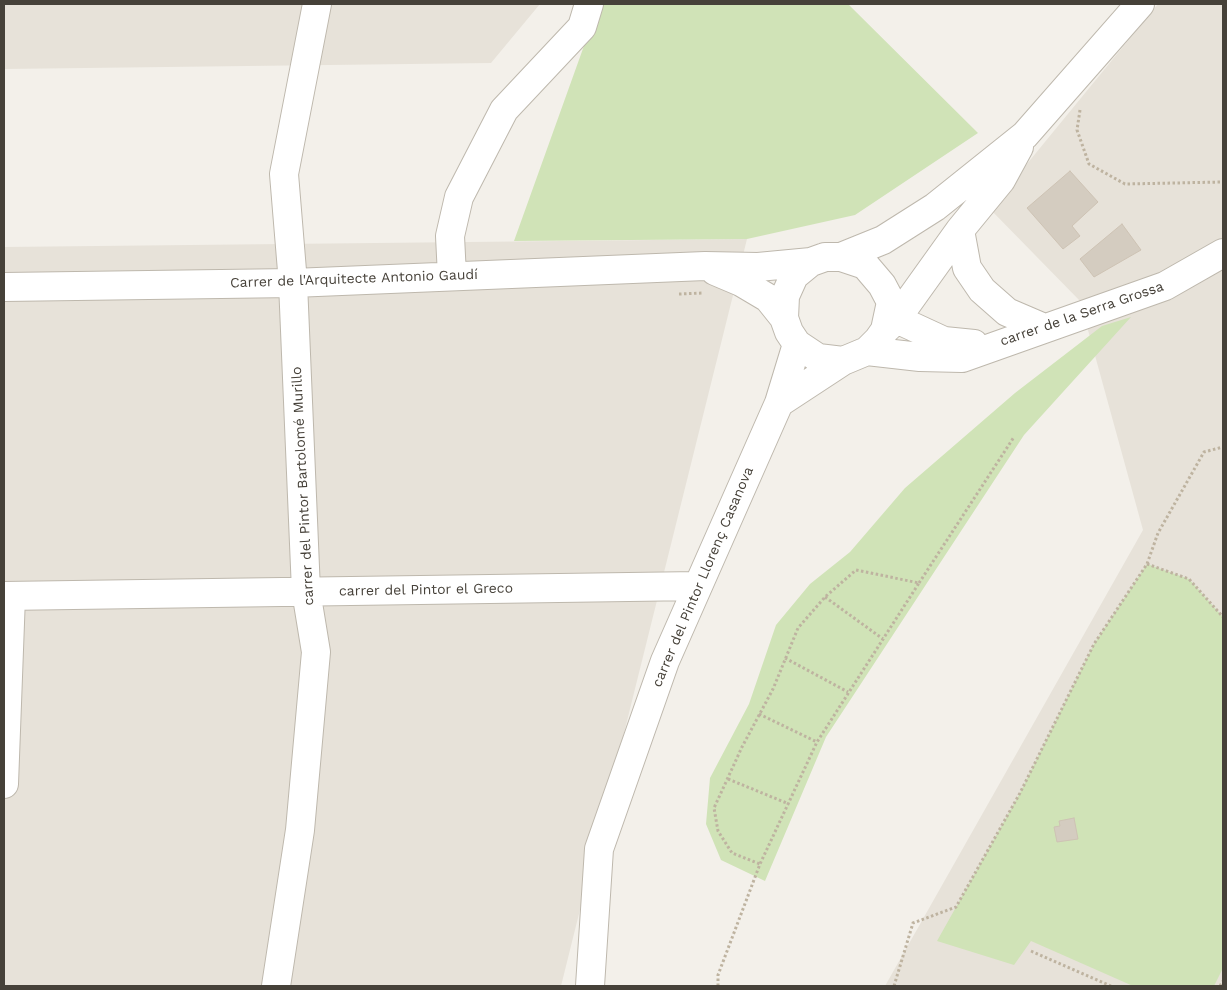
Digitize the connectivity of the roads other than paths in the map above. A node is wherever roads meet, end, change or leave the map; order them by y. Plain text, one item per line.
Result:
1 (316, 4) edge
2 (589, 4) edge
3 (1140, 4) edge
4 (1025, 135) junction
5 (960, 230) junction
6 (1223, 253) edge
7 (841, 257) junction
8 (811, 262) junction
9 (705, 266) junction
10 (452, 276) junction
11 (293, 283) junction
12 (4, 287) edge
13 (891, 317) junction
14 (784, 318) junction
15 (1042, 327) junction
16 (797, 344) junction
17 (992, 346) junction
18 (855, 356) junction
19 (779, 403) junction
20 (698, 586) junction
21 (306, 592) junction
22 (7, 596) edge
23 (4, 784) edge
24 (276, 986) edge
25 (590, 986) edge

1 - 11 street, carrer del Pintor Bartolomé Murillo
2 - 10 street
3 - 4 street
4 - 5 street
4 - 7 street
5 - 13 street
5 - 15 street
6 - 15 street, carrer de la Serra Grossa
7 - 8 street
7 - 13 street
8 - 9 street, Carrer de l'Arquitecte Antonio Gaudí
8 - 14 street
9 - 10 street, Carrer de l'Arquitecte Antonio Gaudí
9 - 14 street, Carrer de l'Arquitecte Antonio Gaudí
10 - 11 street, Carrer de l'Arquitecte Antonio Gaudí
11 - 12 street, Carrer de l'Arquitecte Antonio Gaudí
11 - 21 street, carrer del Pintor Bartolomé Murillo
13 - 17 street, carrer de la Serra Grossa
13 - 18 street
14 - 16 street
15 - 17 street, carrer de la Serra Grossa
16 - 18 street
16 - 19 street, carrer del Pintor Llorenç Casanova
17 - 18 street, carrer de la Serra Grossa
18 - 19 street
19 - 20 street, carrer del Pintor Llorenç Casanova
20 - 21 street, carrer del Pintor el Greco
20 - 25 street, carrer del Pintor Llorenç Casanova
21 - 22 street, carrer del Pintor el Greco
21 - 24 street, carrer del Pintor Bartolomé Murillo
22 - 23 street

